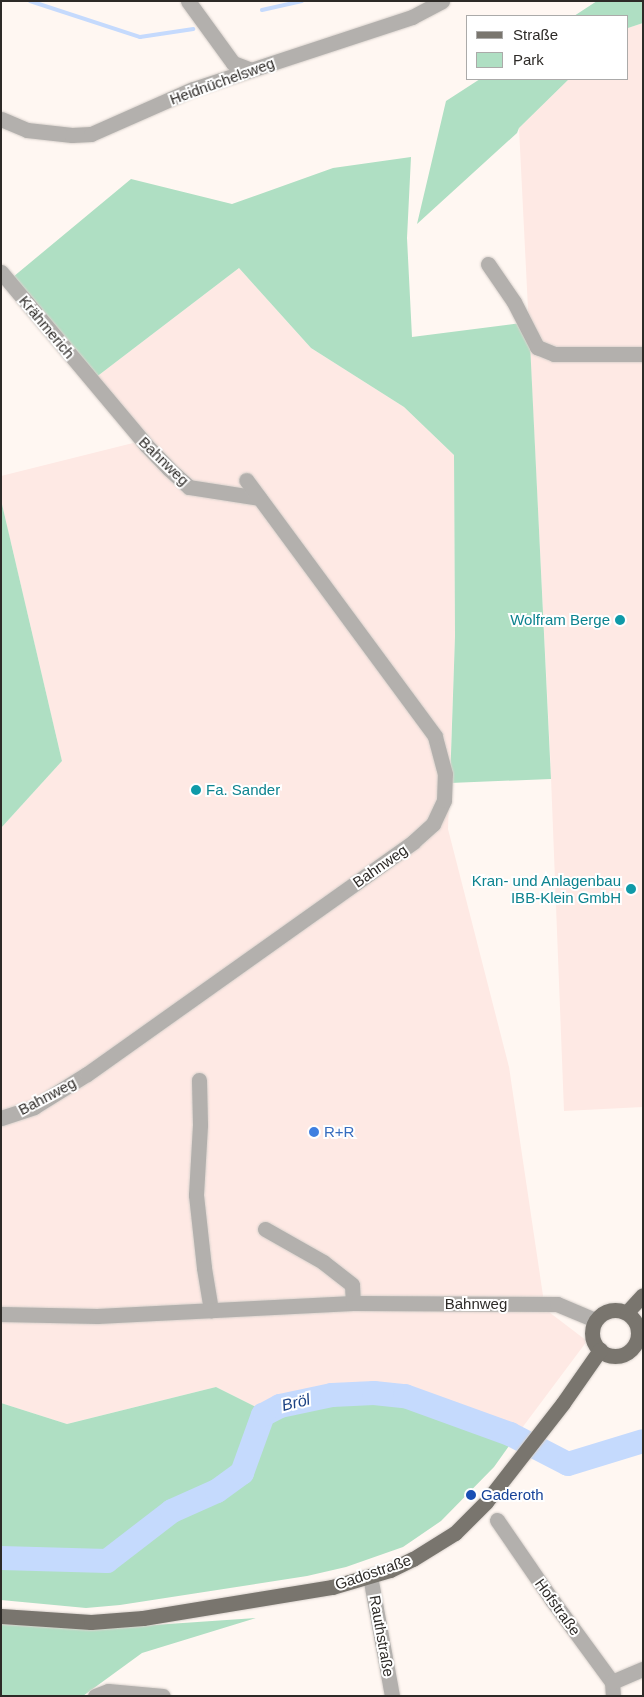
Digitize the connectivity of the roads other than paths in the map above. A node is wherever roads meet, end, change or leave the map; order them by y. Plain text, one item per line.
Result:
1 (442, 1) edge
2 (190, 2) edge
3 (251, 70) junction
4 (1, 119) edge
5 (488, 264) dead end
6 (1, 272) edge
7 (643, 354) edge
8 (93, 382) joint
9 (246, 480) dead end
10 (259, 498) junction
11 (199, 1080) dead end
12 (1, 1118) edge
13 (265, 1229) dead end
14 (643, 1295) edge
15 (353, 1303) junction
16 (211, 1310) junction
17 (627, 1312) junction
18 (1, 1314) edge
19 (595, 1320) junction
20 (600, 1350) junction
21 (638, 1351) edge
22 (497, 1520) dead end
23 (370, 1576) junction
24 (1, 1616) edge
25 (643, 1669) edge
26 (613, 1689) edge
27 (95, 1696) edge
28 (163, 1696) edge
29 (392, 1696) edge

1 - 3 street, Heidnüchelsweg
2 - 3 street
3 - 4 street, Heidnüchelsweg
5 - 7 street
6 - 8 street, Krähmerich
8 - 10 street, Bahnweg
9 - 10 street, Bahnweg
10 - 12 street, Bahnweg
11 - 16 street
13 - 15 street
14 - 17 main road
15 - 16 street, Bahnweg
15 - 19 street, Bahnweg
16 - 18 street, Bahnweg
17 - 19 main road
17 - 21 main road
19 - 20 main road
20 - 21 main road
20 - 23 main road, Gadostraße
22 - 26 street, Hofstraße
23 - 24 main road, Gadostraße
23 - 29 street, Rauthstraße
25 - 26 street
27 - 28 street

